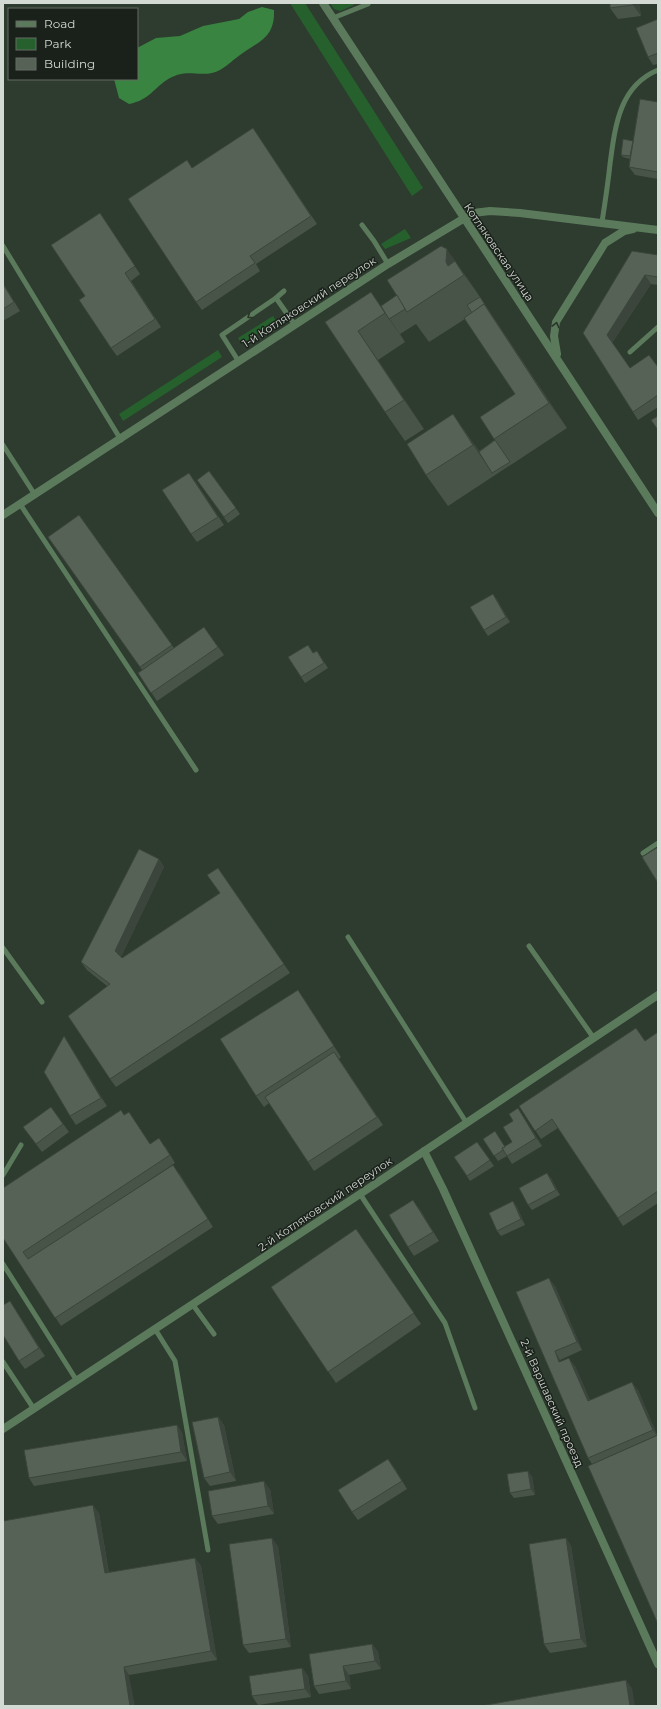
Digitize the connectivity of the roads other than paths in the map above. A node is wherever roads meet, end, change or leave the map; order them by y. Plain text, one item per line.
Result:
1 (323, 3) edge
2 (368, 4) edge
3 (333, 18) junction
4 (658, 70) edge
5 (463, 218) junction
6 (602, 222) junction
7 (362, 226) dead end
8 (654, 229) edge
9 (3, 246) edge
10 (388, 264) junction
11 (284, 291) dead end
12 (276, 298) junction
13 (295, 325) junction
14 (658, 327) edge
15 (630, 352) dead end
16 (239, 362) junction
17 (560, 363) junction
18 (121, 440) junction
19 (3, 445) edge
20 (35, 494) junction
21 (20, 504) junction
22 (658, 513) edge
23 (3, 515) edge
24 (196, 770) dead end
25 (658, 843) edge
26 (643, 853) dead end
27 (348, 937) dead end
28 (529, 946) dead end
29 (3, 948) edge
30 (658, 995) edge
31 (42, 1002) dead end
32 (593, 1037) junction
33 (466, 1122) junction
34 (21, 1146) dead end
35 (424, 1151) junction
36 (3, 1175) edge
37 (360, 1194) junction
38 (3, 1264) edge
39 (193, 1305) junction
40 (155, 1330) junction
41 (214, 1334) dead end
42 (3, 1362) edge
43 (77, 1381) junction
44 (475, 1408) dead end
45 (34, 1409) junction
46 (3, 1429) edge
47 (208, 1550) dead end
48 (658, 1664) edge

1 - 3 street, Котляковская улица
2 - 3 lane
3 - 5 street, Котляковская улица
4 - 6 lane
5 - 6 street, 1-й Котляковский переулок
5 - 10 street, 1-й Котляковский переулок
5 - 17 street, Котляковская улица
6 - 8 street, 1-й Котляковский переулок
7 - 10 lane
17 -> 8 street
9 - 18 lane
10 - 13 street, 1-й Котляковский переулок
11 - 12 lane
12 - 13 lane
12 -> 16 lane
13 - 16 street, 1-й Котляковский переулок
14 - 15 lane
16 - 18 street, 1-й Котляковский переулок
17 - 22 street, Котляковская улица
18 - 20 street, 1-й Котляковский переулок
19 - 20 lane
20 - 21 street, 1-й Котляковский переулок
21 - 23 street, 1-й Котляковский переулок
21 - 24 lane
25 - 26 lane
27 - 33 lane
28 - 32 lane
29 - 31 lane
30 - 32 street, 2-й Котляковский переулок
32 - 33 street, 2-й Котляковский переулок
33 - 35 street, 2-й Котляковский переулок
34 - 36 lane
35 - 37 street, 2-й Котляковский переулок
35 - 48 street, 2-й Варшавский проезд
37 - 39 street, 2-й Котляковский переулок
37 - 44 lane
38 - 43 lane
39 - 40 street, 2-й Котляковский переулок
39 - 41 lane
40 - 43 street, 2-й Котляковский переулок
40 - 47 lane
42 - 45 lane
43 - 45 street, 2-й Котляковский переулок
45 - 46 street, 2-й Котляковский переулок

